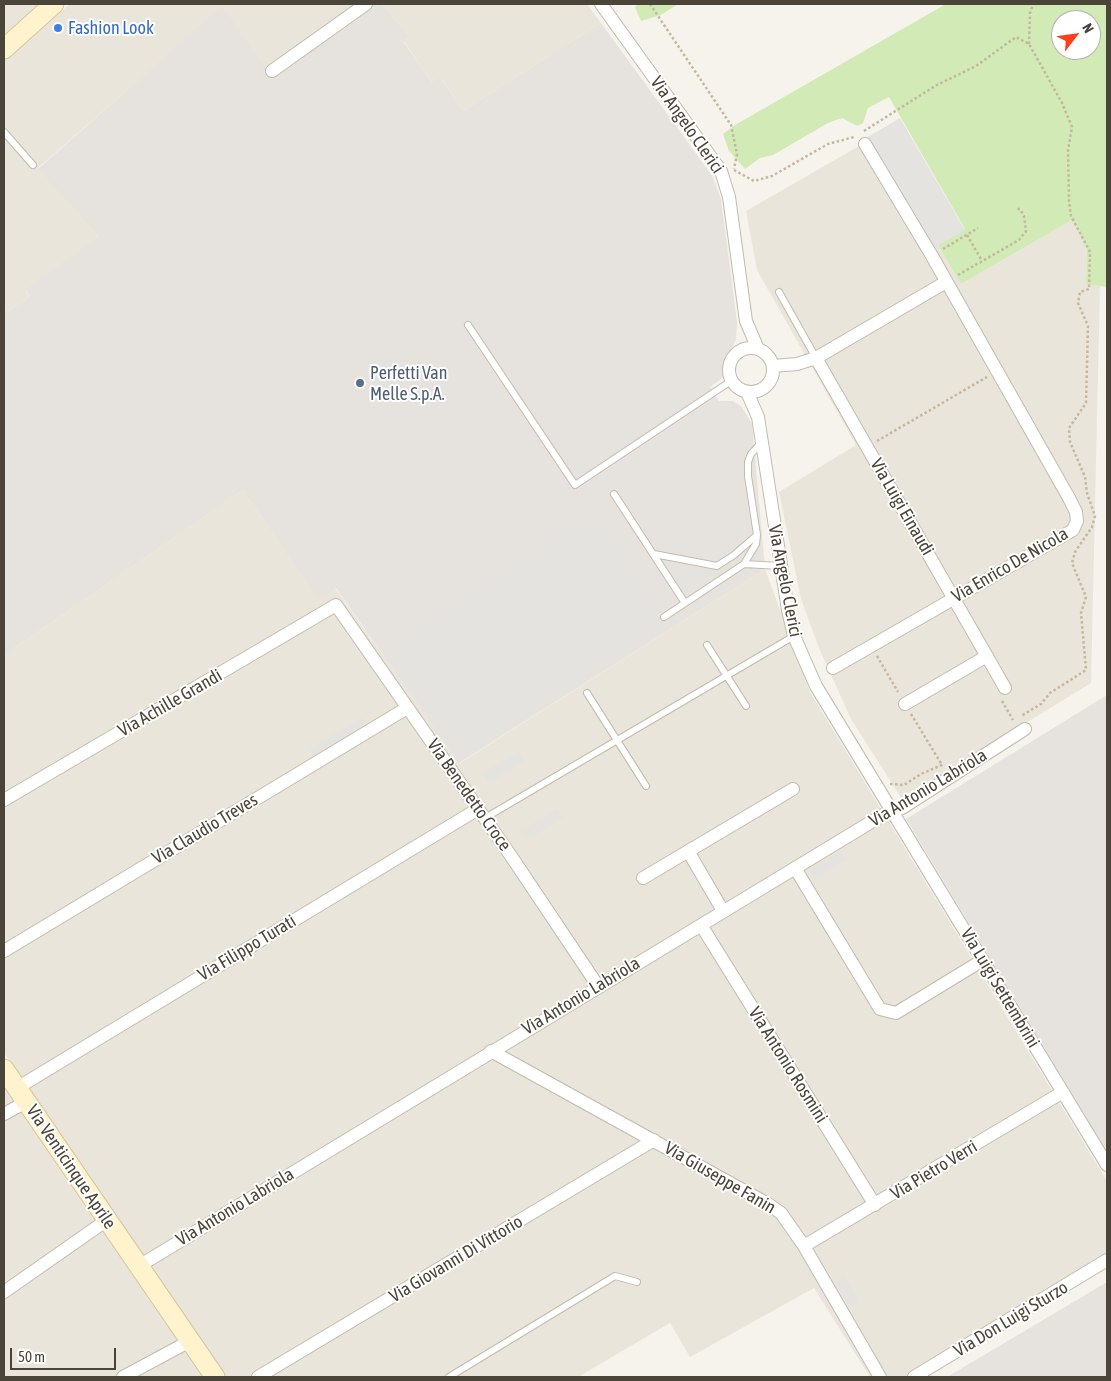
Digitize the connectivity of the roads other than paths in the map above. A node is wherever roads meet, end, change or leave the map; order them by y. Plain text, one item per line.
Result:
1 (54, 4) edge
2 (366, 4) edge
3 (601, 4) edge
4 (4, 49) edge
5 (272, 71) dead end
6 (4, 132) edge
7 (866, 144) dead end
8 (33, 166) dead end
9 (950, 279) junction
10 (779, 292) dead end
11 (746, 321) junction
12 (468, 326) dead end
13 (758, 349) junction
14 (741, 350) junction
15 (816, 358) junction
16 (773, 366) junction
17 (731, 381) junction
18 (764, 388) junction
19 (747, 392) junction
20 (758, 417) junction
21 (763, 441) junction
22 (614, 494) dead end
23 (757, 535) junction
24 (654, 554) junction
25 (744, 564) junction
26 (780, 566) junction
27 (954, 598) junction
28 (685, 603) junction
29 (336, 605) joint
30 (664, 617) dead end
31 (794, 636) junction
32 (707, 645) dead end
33 (987, 656) junction
34 (833, 668) dead end
35 (726, 675) junction
36 (1005, 688) road end
37 (587, 693) dead end
38 (905, 704) dead end
39 (746, 706) dead end
40 (407, 708) junction
41 (1025, 729) dead end
42 (617, 740) junction
43 (646, 786) dead end
44 (792, 789) dead end
45 (4, 800) edge
46 (892, 811) junction
47 (482, 813) junction
48 (688, 851) junction
49 (795, 868) junction
50 (643, 878) dead end
51 (723, 911) junction
52 (701, 925) junction
53 (4, 951) edge
54 (983, 960) junction
55 (598, 986) junction
56 (491, 1051) junction
57 (4, 1069) edge
58 (1063, 1092) junction
59 (21, 1095) junction
60 (4, 1114) edge
61 (654, 1140) junction
62 (1107, 1166) edge
63 (875, 1205) junction
64 (107, 1220) junction
65 (804, 1246) junction
66 (1107, 1260) edge
67 (139, 1266) junction
68 (637, 1282) dead end
69 (4, 1292) edge
70 (190, 1341) junction
71 (123, 1377) edge
72 (215, 1377) edge
73 (258, 1377) edge
74 (448, 1377) edge
75 (880, 1377) edge
76 (914, 1377) edge

1 - 4 street
2 - 5 street
3 - 11 street, Via Angelo Clerici
6 - 8 lane
7 - 9 street, Via Enrico De Nicola
9 - 15 street
9 - 27 street, Via Enrico De Nicola
10 - 15 lane
11 - 13 street, Via Angelo Clerici
11 - 14 street, Via Angelo Clerici
12 - 17 lane
13 - 14 street
13 - 16 street
14 - 17 street
15 - 16 street
15 - 27 street, Via Luigi Einaudi
16 - 18 street
17 - 19 street
18 - 19 street
18 - 20 street, Via Angelo Clerici
19 - 20 street, Via Angelo Clerici
20 - 21 street, Via Angelo Clerici
21 - 23 lane
21 - 26 street, Via Angelo Clerici
22 - 24 lane
23 - 24 lane
23 - 25 lane
24 - 28 lane
25 - 26 lane
25 - 28 lane
26 - 31 street, Via Angelo Clerici
27 - 33 street, Via Luigi Einaudi
27 - 34 street, Via Enrico De Nicola
28 - 30 lane
29 - 40 street, Via Benedetto Croce
29 - 45 street, Via Achille Grandi
31 - 35 lane
31 - 46 street, Via Angelo Clerici
32 - 35 lane
33 - 36 street, Via Luigi Einaudi
33 - 38 street
35 - 39 lane
35 - 42 lane
37 - 42 lane
40 - 47 street, Via Benedetto Croce
40 - 53 street, Via Claudio Treves
41 - 46 street, Via Antonio Labriola
42 - 43 lane
42 - 47 lane
44 - 48 street
46 - 49 street, Via Antonio Labriola
46 - 54 street, Via Luigi Settembrini
47 - 55 street, Via Benedetto Croce
47 - 59 street, Via Filippo Turati
48 - 50 street
48 - 51 street
49 - 51 street, Via Antonio Labriola
49 - 54 street
51 - 52 street, Via Antonio Labriola
52 - 55 street, Via Antonio Labriola
52 - 63 street, Via Antonio Rosmini
54 - 58 street, Via Luigi Settembrini
55 - 56 street, Via Antonio Labriola
56 - 61 street, Via Giuseppe Fanin
56 - 67 street, Via Antonio Labriola
57 - 59 street, Via Venticinque Aprile
58 - 62 street, Via Luigi Settembrini
58 - 63 street, Via Pietro Verri
59 - 60 street, Via Filippo Turati
59 - 64 street, Via Venticinque Aprile
61 - 65 street, Via Giuseppe Fanin
61 - 73 street, Via Giovanni Di Vittorio
63 - 65 street, Via Pietro Verri
64 - 67 street, Via Venticinque Aprile
64 - 69 street
65 - 75 street, Via Giuseppe Fanin
66 - 76 street, Via Don Luigi Sturzo
67 - 70 street, Via Venticinque Aprile
68 - 74 lane
70 - 71 street
70 - 72 street, Via Venticinque Aprile

